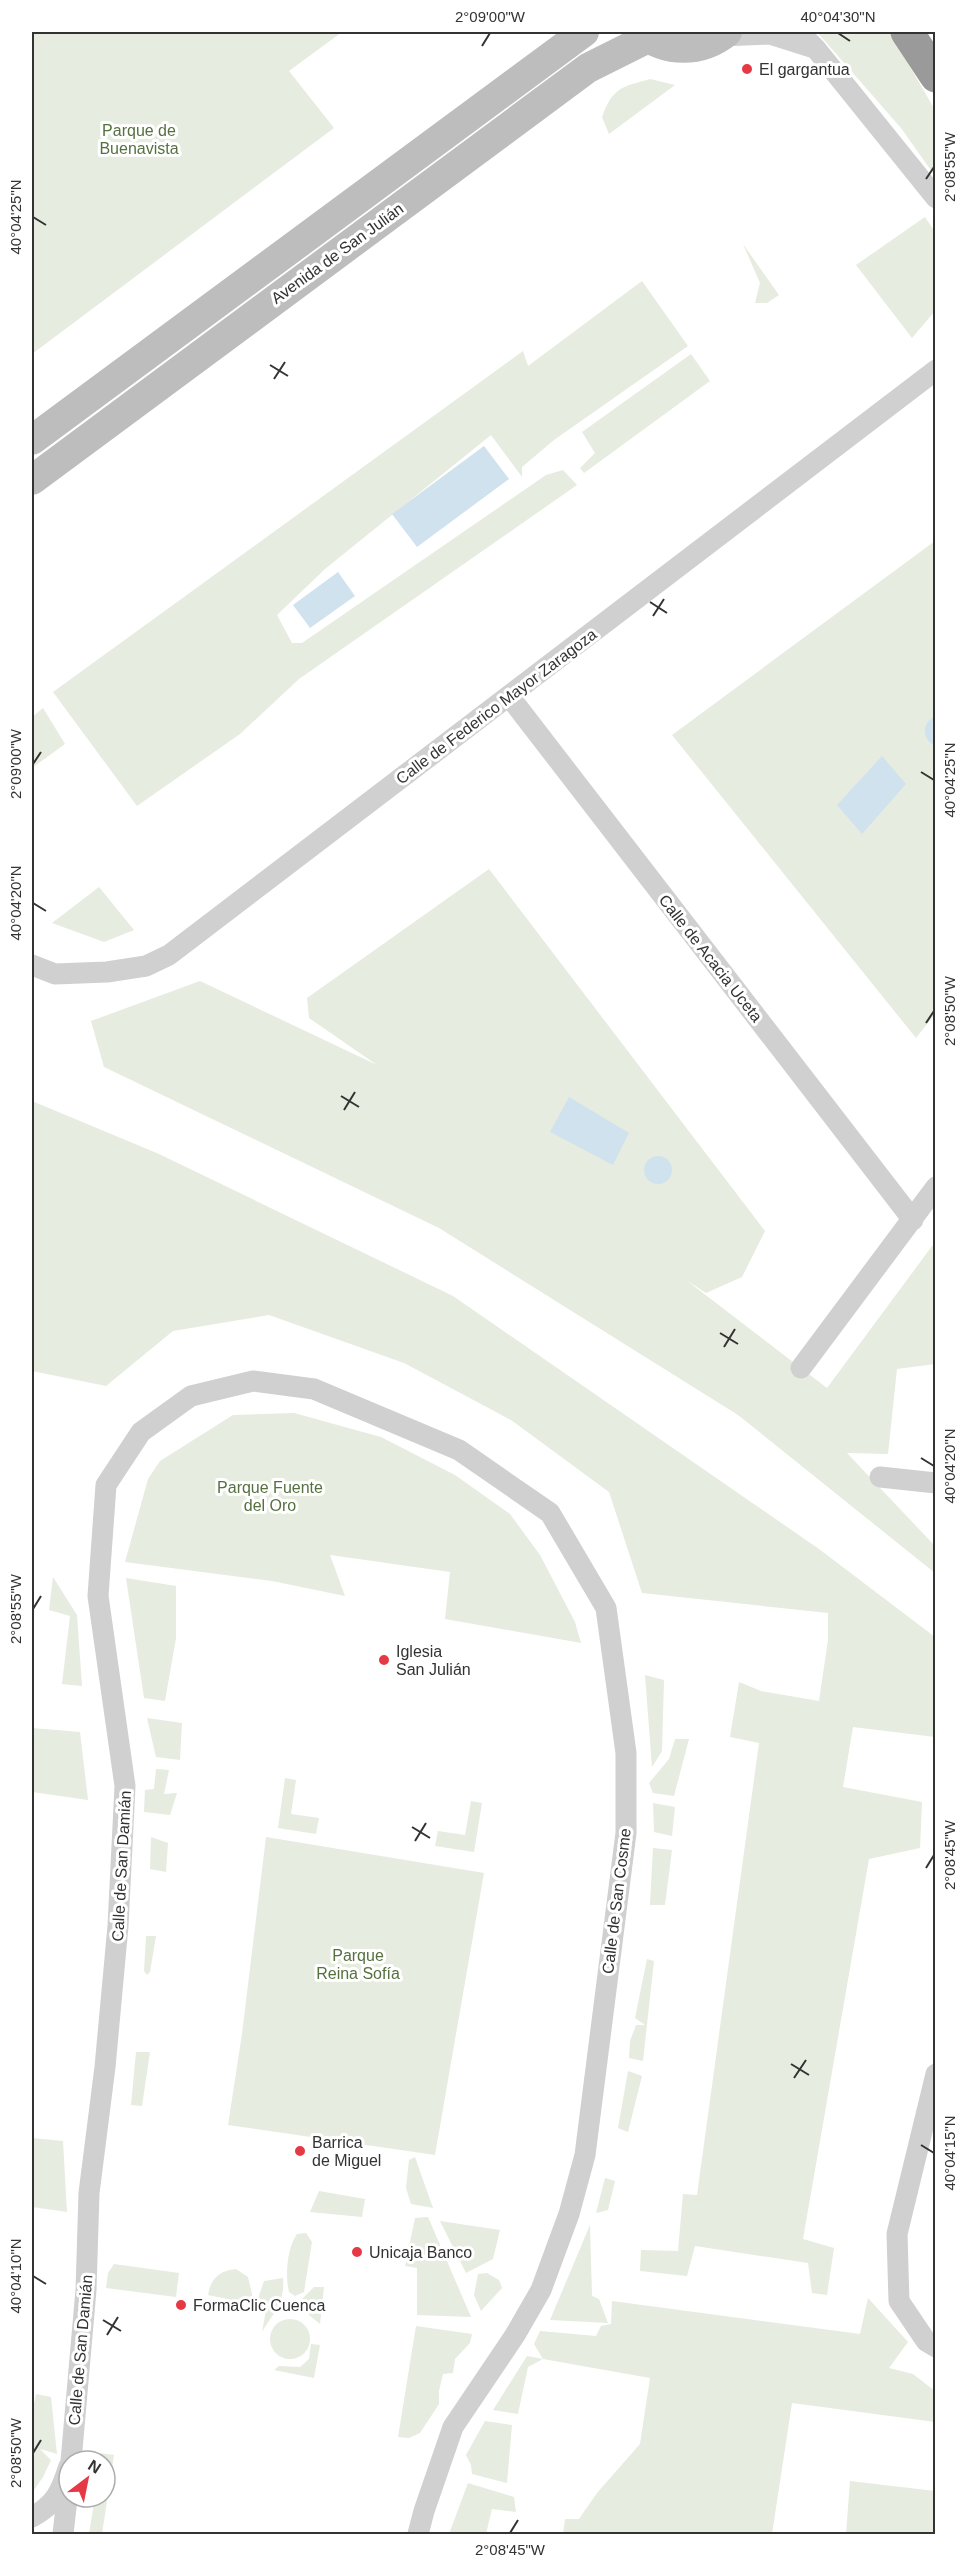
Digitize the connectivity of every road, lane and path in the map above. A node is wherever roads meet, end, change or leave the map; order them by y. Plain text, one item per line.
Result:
1 (584, 32) edge
2 (799, 32) edge
3 (907, 32) edge
4 (724, 34) edge
5 (644, 35) edge
6 (816, 49) junction
7 (936, 76) edge
8 (936, 198) edge
9 (936, 370) edge
10 (32, 440) edge
11 (32, 480) edge
12 (509, 696) junction
13 (32, 965) edge
14 (936, 1187) edge
15 (912, 1220) junction
16 (801, 1368) dead end
17 (314, 1389) joint
18 (880, 1477) dead end
19 (936, 1483) edge
20 (936, 2074) edge
21 (936, 2347) edge
22 (71, 2449) edge
23 (57, 2498) edge
24 (66, 2509) edge
25 (32, 2517) edge
26 (63, 2535) edge
27 (418, 2535) edge

1 - 10 main road, Avenida de San Julián
2 - 6 street
3 - 7 highway
4 - 5 main road
4 - 6 street
5 - 11 main road, Avenida de San Julián
6 - 8 street
9 - 12 street, Calle de Federico Mayor Zaragoza
12 - 13 street, Calle de Federico Mayor Zaragoza
12 - 15 street, Calle de Acacia Uceta
14 - 15 street
15 - 16 street
17 - 22 street, Calle de San Damián
17 - 27 street, Calle de San Cosme
18 - 19 street
20 - 21 street
23 - 25 street
24 - 26 street

